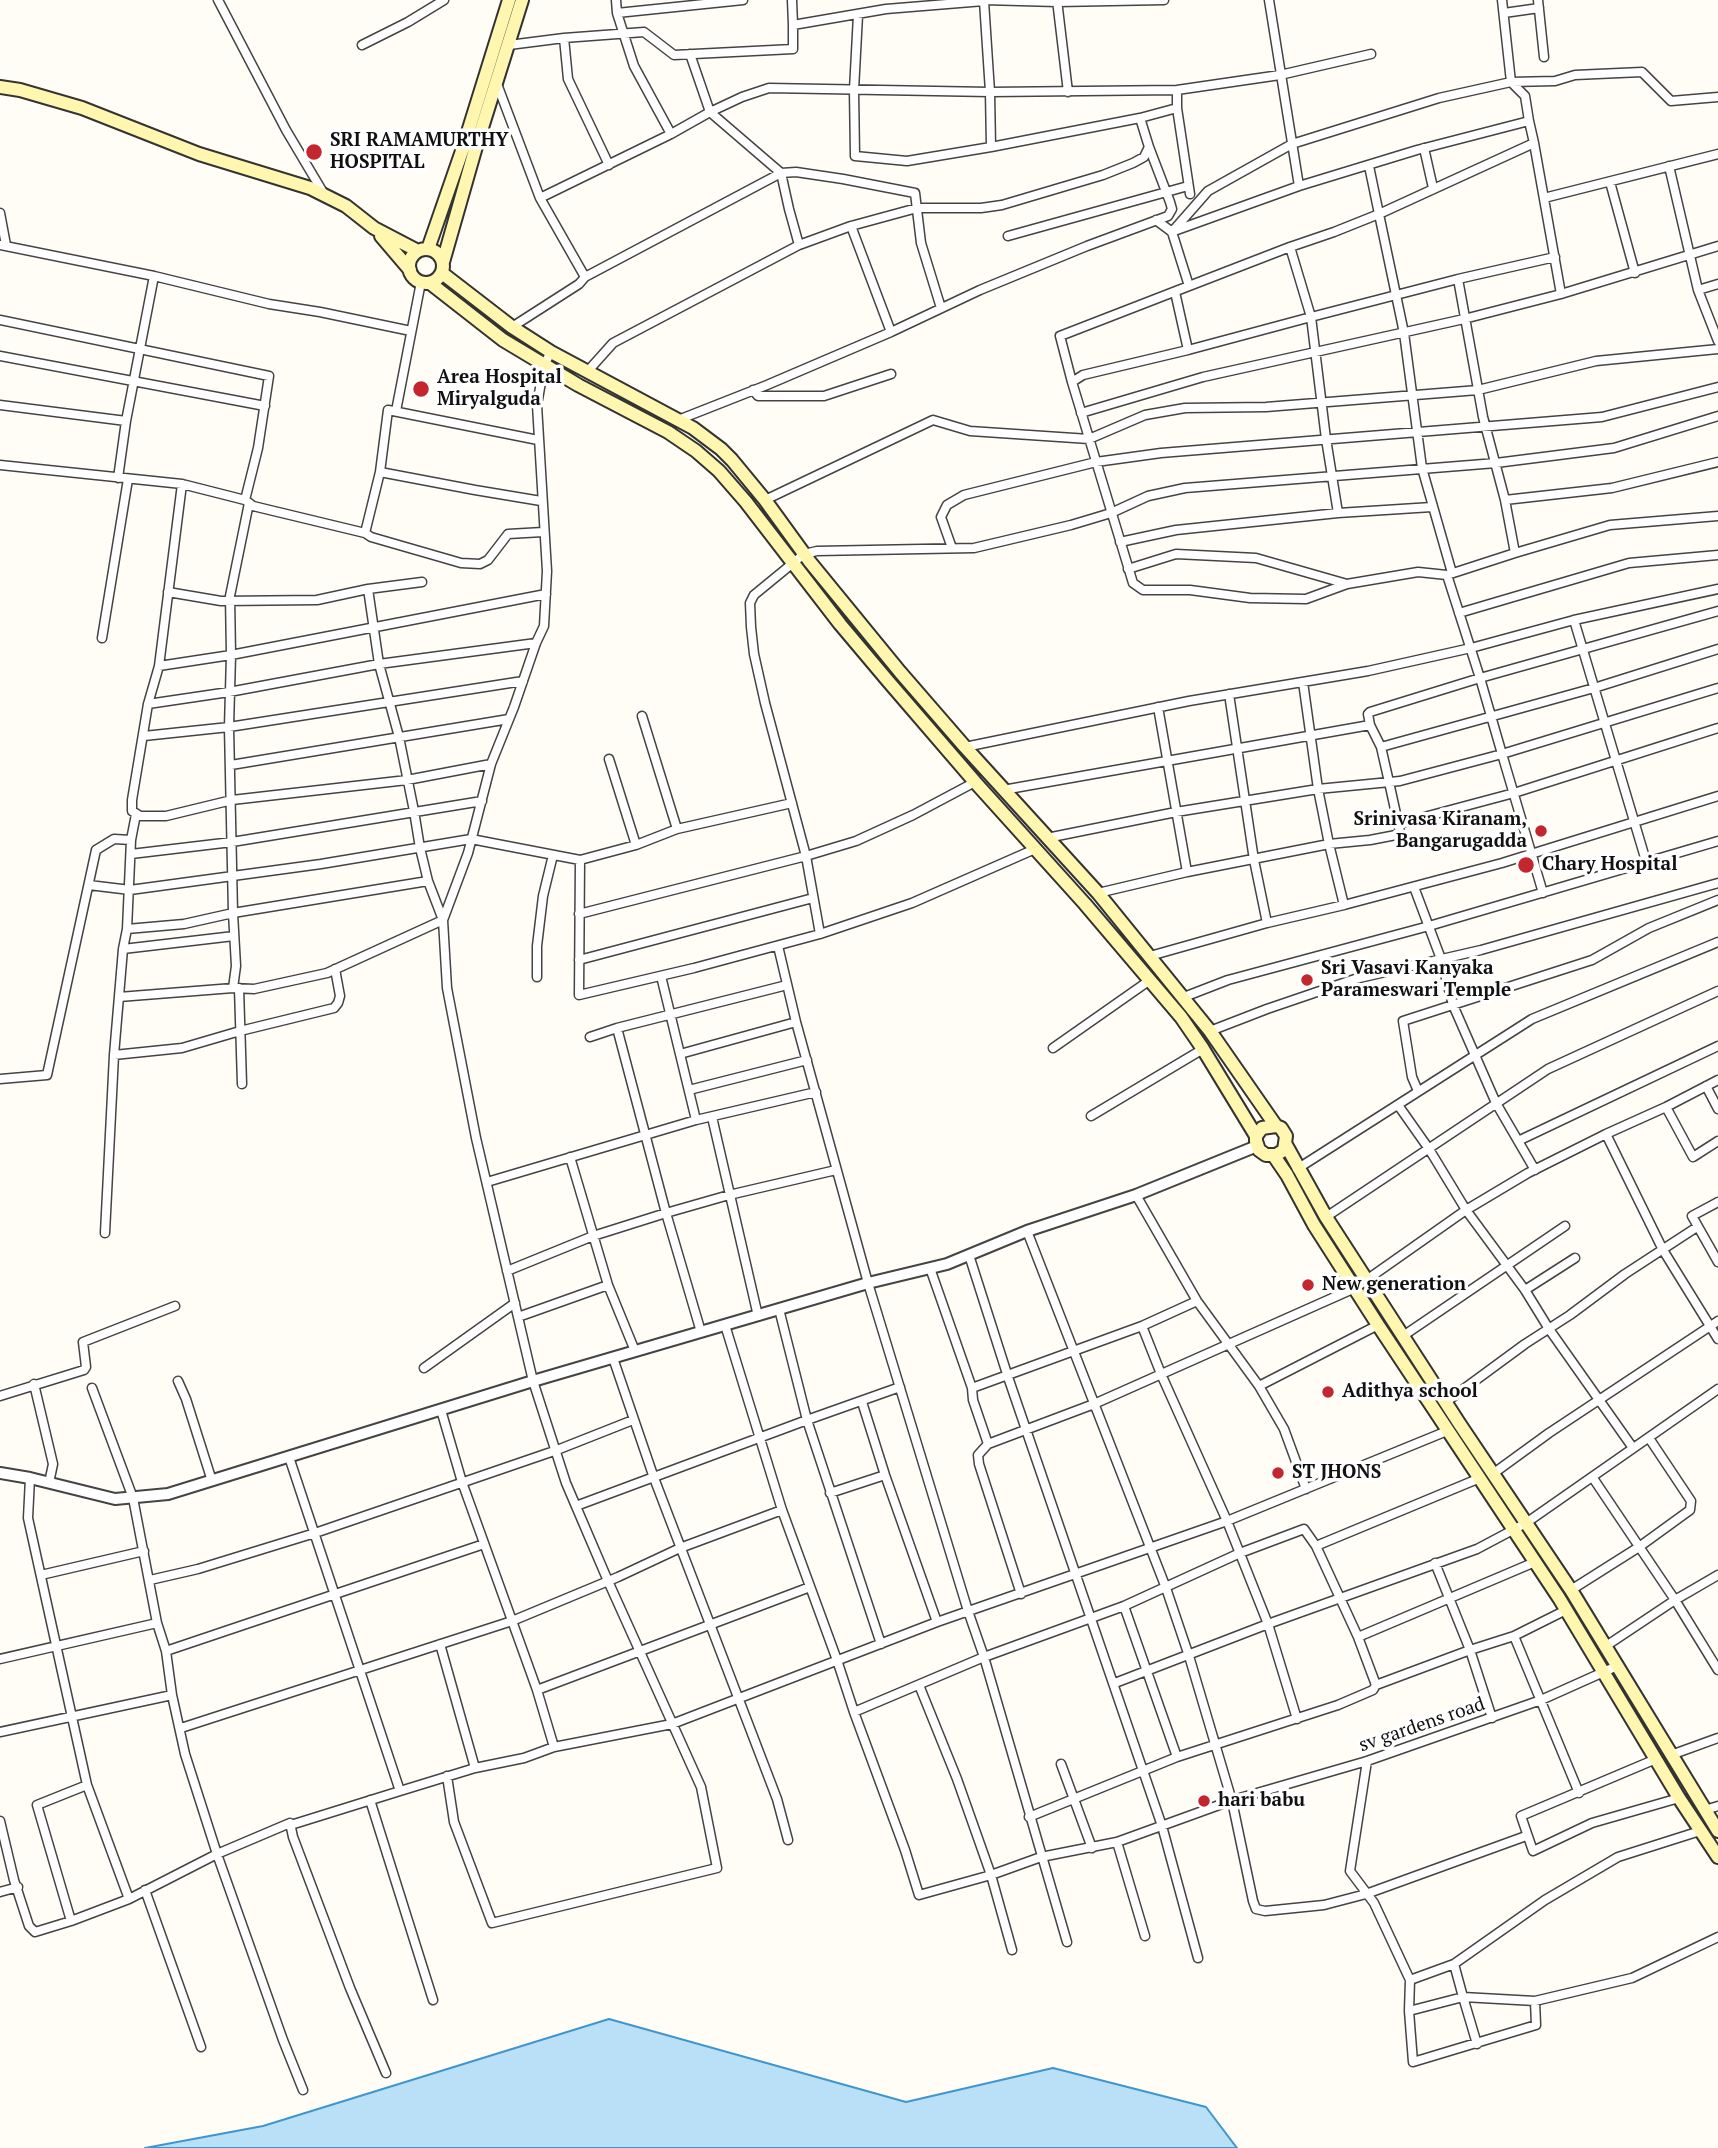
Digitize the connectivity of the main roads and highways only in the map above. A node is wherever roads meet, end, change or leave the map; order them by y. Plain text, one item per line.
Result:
1 (509, 0) edge
2 (522, 0) edge
3 (0, 87) edge
4 (374, 228) junction
5 (423, 250) junction
6 (443, 268) junction
7 (410, 270) junction
8 (426, 283) junction
9 (1276, 1126) junction
10 (1257, 1141) junction
11 (1286, 1145) junction
12 (1274, 1156) junction
13 (1718, 1831) edge
14 (1718, 1857) edge

1 - 5 main road
2 - 6 main road
3 - 4 main road
4 - 5 main road
4 - 7 main road
5 - 6 main road
5 - 7 main road
6 - 8 main road
6 - 9 main road
7 - 8 main road
8 - 10 main road
9 - 10 main road
9 - 11 main road
10 - 12 main road
11 - 12 main road
11 - 13 main road
12 - 14 main road

